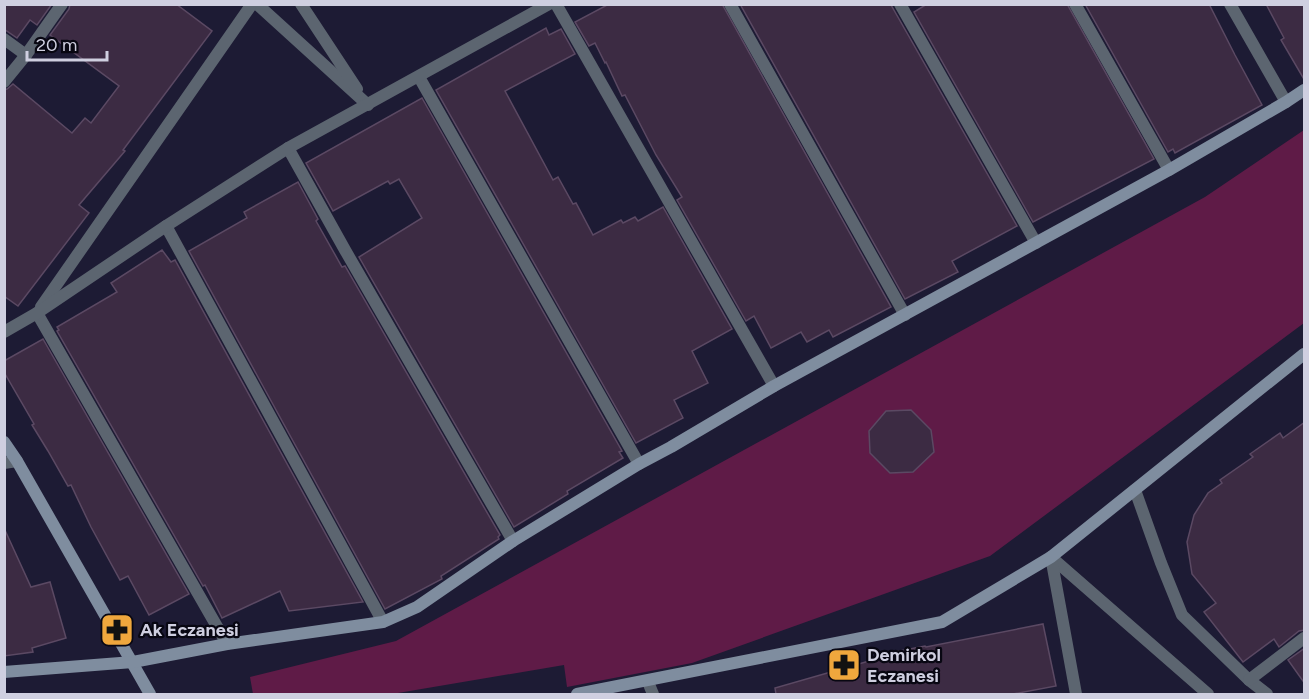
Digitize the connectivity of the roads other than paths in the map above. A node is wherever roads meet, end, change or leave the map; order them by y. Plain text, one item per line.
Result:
1 (62, 4) edge
2 (252, 4) edge
3 (257, 4) edge
4 (301, 4) edge
5 (549, 4) edge
6 (555, 4) edge
7 (730, 4) edge
8 (900, 4) edge
9 (1075, 4) edge
10 (1230, 4) edge
11 (4, 39) edge
12 (26, 56) junction
13 (419, 77) junction
14 (4, 82) edge
15 (1305, 90) edge
16 (1286, 102) junction
17 (368, 105) junction
18 (288, 148) junction
19 (1169, 170) junction
20 (166, 226) junction
21 (1035, 243) junction
22 (37, 313) junction
23 (905, 315) junction
24 (4, 332) edge
25 (1305, 354) edge
26 (774, 386) junction
27 (4, 442) edge
28 (11, 462) edge
29 (639, 464) junction
30 (1135, 490) junction
31 (513, 541) junction
32 (1051, 558) junction
33 (383, 622) junction
34 (1305, 639) edge
35 (227, 644) junction
36 (133, 662) junction
37 (4, 672) edge
38 (1249, 680) junction
39 (648, 682) junction
40 (150, 694) edge
41 (577, 694) edge
42 (653, 694) edge
43 (1076, 694) edge
44 (1208, 694) edge
45 (1268, 694) edge

1 - 12 street
2 - 22 street
3 - 17 street
4 - 17 street
5 - 13 street
6 - 26 street
7 - 23 street
8 - 21 street
9 - 19 street
10 - 16 street
11 - 12 street
12 - 14 street
13 - 17 street
13 - 29 street
15 - 16 main road
16 - 19 main road
17 - 18 street
18 - 20 street
18 - 31 street
19 - 21 main road
20 - 22 street
20 - 33 street
21 - 23 main road
22 - 24 street
22 - 35 street
23 - 26 main road
25 - 30 main road
26 - 29 main road
27 - 28 main road
28 - 36 main road
29 - 31 main road
30 - 32 main road
30 - 38 street
31 - 33 main road
32 - 39 main road
32 - 43 street
32 - 44 street
33 - 35 main road
34 - 38 street
35 - 36 main road
36 - 37 main road
36 - 40 main road
38 - 45 street
39 - 41 main road
39 - 42 street

